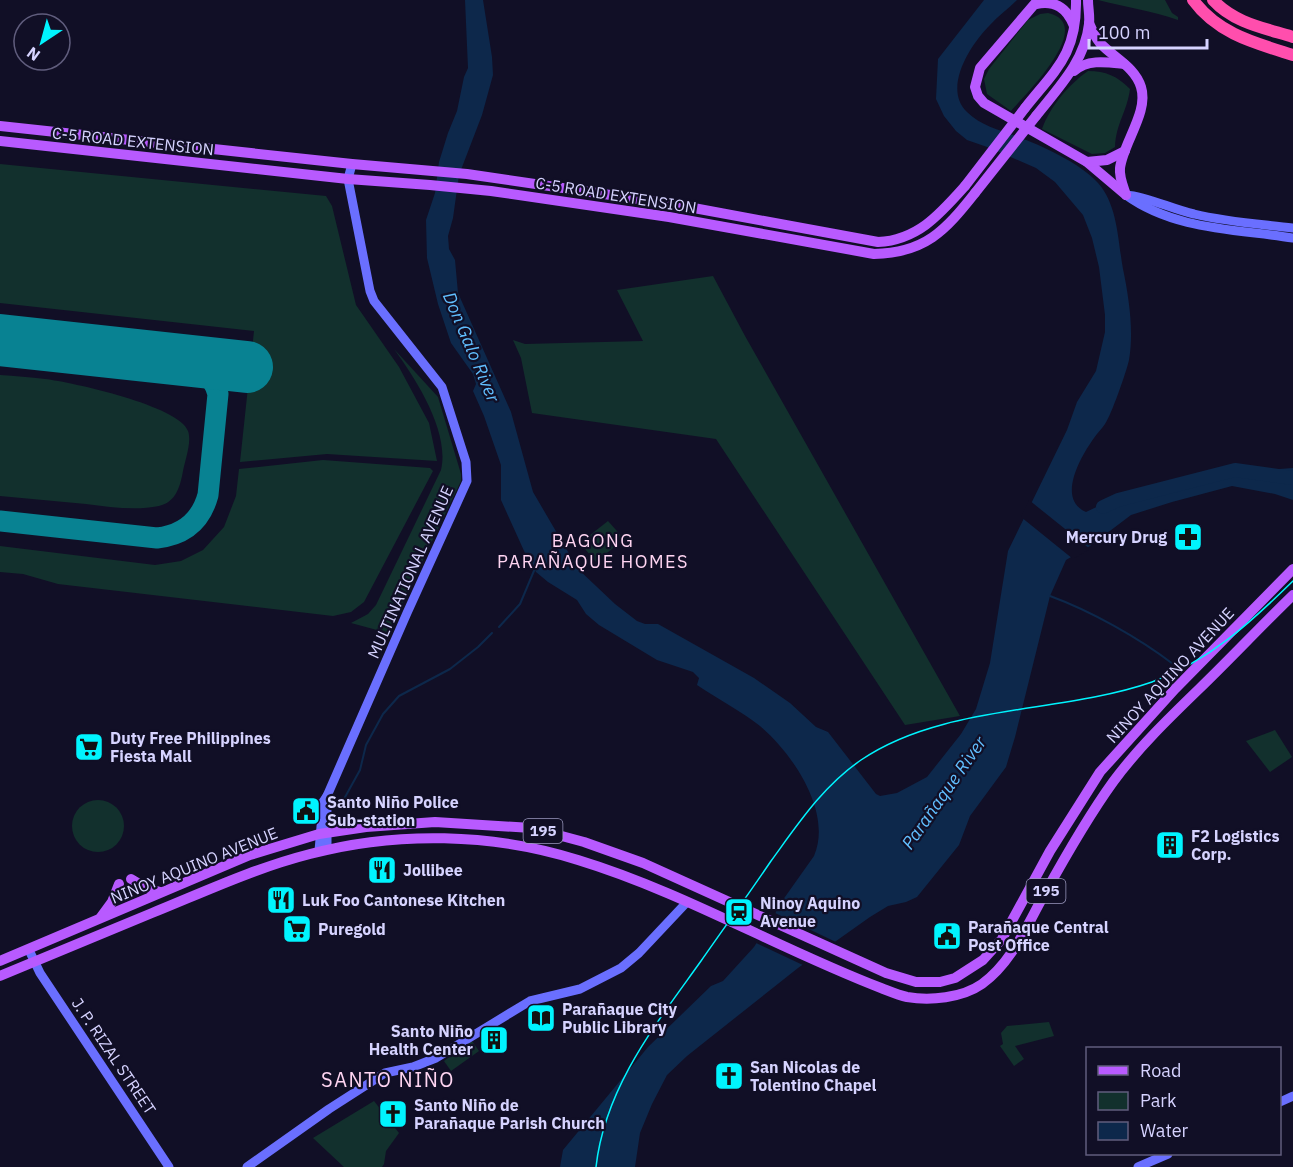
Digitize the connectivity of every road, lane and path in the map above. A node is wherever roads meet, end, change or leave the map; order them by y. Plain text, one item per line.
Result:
1 (1076, 0) edge
2 (1088, 0) edge
3 (1193, 0) edge
4 (1213, 0) edge
5 (1037, 2) edge
6 (1089, 23) junction
7 (1075, 29) junction
8 (1293, 37) edge
9 (1293, 55) edge
10 (1124, 64) junction
11 (1067, 77) junction
12 (0, 126) edge
13 (0, 141) edge
14 (1125, 151) junction
15 (1087, 162) junction
16 (351, 164) junction
17 (348, 179) junction
18 (1126, 195) junction
19 (672, 204) junction
20 (669, 217) junction
21 (1293, 228) edge
22 (1293, 238) edge
23 (1293, 569) edge
24 (1293, 595) edge
25 (1236, 626) junction
26 (1249, 639) junction
27 (323, 834) junction
28 (584, 842) junction
29 (323, 850) junction
30 (578, 860) junction
31 (131, 879) dead end
32 (119, 884) dead end
33 (160, 892) junction
34 (687, 902) junction
35 (100, 918) junction
36 (1009, 926) junction
37 (1023, 933) junction
38 (28, 950) junction
39 (0, 962) edge
40 (33, 962) junction
41 (0, 976) edge
42 (1166, 1155) edge
43 (169, 1167) edge
44 (247, 1167) edge
45 (1138, 1167) edge

1 - 7 main road, C-5 ROAD EXTENSION
2 - 6 main road, C-5 ROAD EXTENSION
3 - 9 highway
4 - 8 highway
5 - 7 main road
5 - 15 main road
6 - 10 main road
6 - 11 main road, C-5 ROAD EXTENSION
7 - 19 main road, C-5 ROAD EXTENSION, bridge
10 - 11 main road
10 - 14 main road
11 - 20 main road, C-5 ROAD EXTENSION, bridge
12 - 16 main road, C-5 ROAD EXTENSION
13 - 17 main road, C-5 ROAD EXTENSION
14 - 15 main road
14 - 18 main road
15 - 18 main road
16 - 17 street, MULTINATIONAL AVENUE
16 - 19 main road, C-5 ROAD EXTENSION
17 - 20 main road, C-5 ROAD EXTENSION
17 - 27 street, MULTINATIONAL AVENUE
18 - 21 street
18 - 22 street
19 - 20 main road
23 - 25 main road, NINOY AQUINO AVENUE / 195
24 - 26 main road, NINOY AQUINO AVENUE / 195
25 - 26 main road
25 - 36 main road, NINOY AQUINO AVENUE / 195
26 - 37 main road, NINOY AQUINO AVENUE / 195
27 - 28 main road, NINOY AQUINO AVENUE / 195
27 - 29 street, MULTINATIONAL AVENUE
27 - 33 main road, NINOY AQUINO AVENUE / 195
28 - 30 main road
28 - 36 main road, NINOY AQUINO AVENUE / 195
29 - 30 main road, NINOY AQUINO AVENUE / 195
29 - 40 main road, NINOY AQUINO AVENUE / 195
30 - 34 main road, NINOY AQUINO AVENUE / 195
31 - 33 main road
32 - 35 main road
33 - 35 main road, NINOY AQUINO AVENUE / 195
34 - 37 main road, NINOY AQUINO AVENUE / 195
34 - 44 street
35 - 38 main road, NINOY AQUINO AVENUE / 195
36 - 37 main road
38 - 39 main road, NINOY AQUINO AVENUE / 195
38 - 40 street, J. P. RIZAL STREET
40 - 41 main road, NINOY AQUINO AVENUE / 195
40 - 43 street, J. P. RIZAL STREET
42 - 45 street

